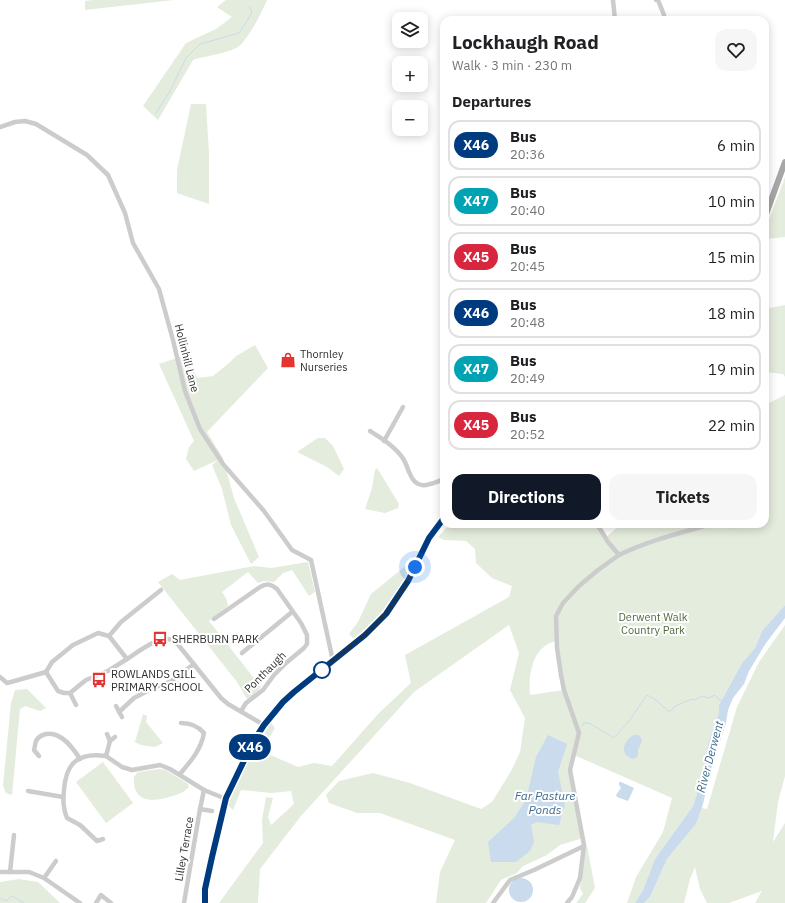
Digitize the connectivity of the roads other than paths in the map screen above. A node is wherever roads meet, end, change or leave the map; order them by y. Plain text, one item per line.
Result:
1 (612, 0) edge
2 (658, 0) edge
3 (664, 14) dead end
4 (614, 16) edge
5 (0, 127) edge
6 (785, 162) edge
7 (769, 206) edge
8 (403, 407) dead end
9 (370, 431) dead end
10 (384, 441) junction
11 (440, 480) edge
12 (440, 523) edge
13 (599, 528) edge
14 (698, 528) edge
15 (618, 553) junction
16 (161, 590) dead end
17 (292, 612) junction
18 (214, 619) dead end
19 (109, 636) junction
20 (242, 653) dead end
21 (127, 660) junction
22 (333, 661) junction
23 (194, 664) junction
24 (46, 672) junction
25 (0, 677) edge
26 (70, 693) junction
27 (76, 705) dead end
28 (116, 706) dead end
29 (241, 711) junction
30 (119, 712) junction
31 (122, 717) dead end
32 (181, 723) dead end
33 (264, 725) junction
34 (107, 734) dead end
35 (115, 737) dead end
36 (110, 741) junction
37 (28, 750) dead end
38 (34, 750) junction
39 (40, 756) dead end
40 (106, 756) junction
41 (80, 759) junction
42 (180, 774) junction
43 (204, 790) junction
44 (28, 791) dead end
45 (63, 797) junction
46 (226, 798) junction
47 (200, 809) junction
48 (212, 811) dead end
49 (14, 835) dead end
50 (103, 839) dead end
51 (584, 846) junction
52 (56, 861) dead end
53 (0, 872) edge
54 (10, 872) junction
55 (44, 878) junction
56 (111, 902) edge
57 (80, 903) edge
58 (96, 903) edge
59 (184, 903) edge
60 (205, 903) edge
61 (493, 903) edge
62 (567, 903) edge

1 - 4 street
2 - 3 street
5 - 22 street, Hollinhill Lane
6 - 7 main road
8 - 10 street
9 - 10 street
10 - 11 street
12 - 22 main road
13 - 15 street
14 - 15 street
15 - 51 street
16 - 19 street
17 - 18 street, Ponthaugh
17 - 20 street
17 - 29 street, Ponthaugh
19 - 21 street
19 - 24 street
21 - 23 street
21 - 26 street
22 - 33 main road
23 - 29 street
23 - 30 street
24 - 25 street
24 - 26 street
26 - 27 street
28 - 30 street
29 - 33 street
30 - 31 street
32 - 42 street
33 - 46 main road
34 - 36 street
35 - 36 street
36 - 40 street
37 - 38 street
38 - 39 street
38 - 41 street
40 - 41 street
40 - 42 street
41 - 45 street
42 - 43 street
43 - 46 street
43 - 47 street
44 - 45 street
45 - 50 street
46 - 60 main road
47 - 48 street, Lilley Terrace
47 - 59 street, Lilley Terrace
49 - 54 street
51 - 61 street
51 - 62 street
52 - 55 street
53 - 54 street
54 - 55 street
55 - 57 street
56 - 58 street

